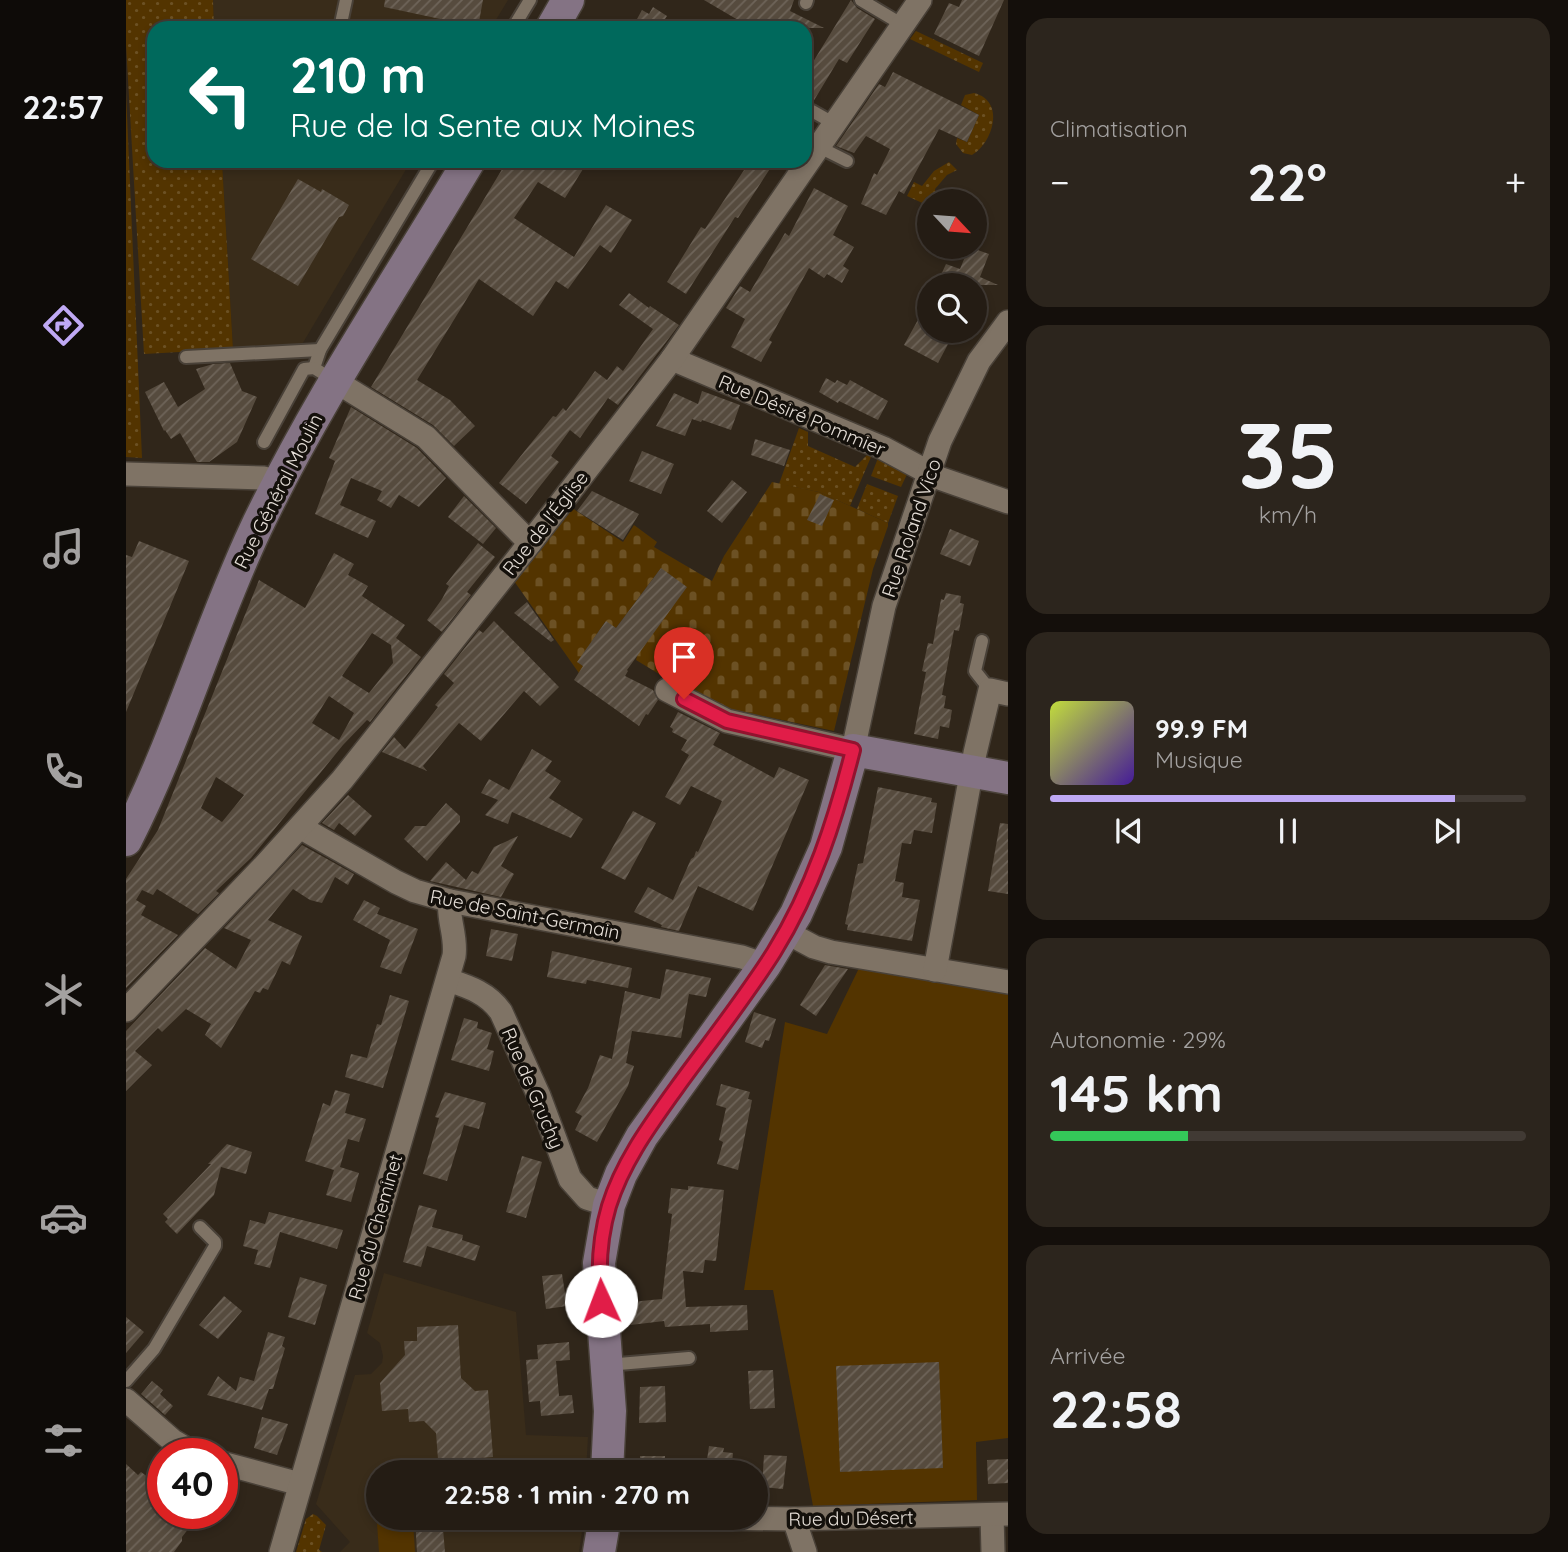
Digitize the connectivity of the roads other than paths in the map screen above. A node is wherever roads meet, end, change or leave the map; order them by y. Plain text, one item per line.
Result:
1 (346, 0) edge
2 (530, 0) edge
3 (568, 0) edge
4 (862, 0) edge
5 (920, 0) edge
6 (342, 21) edge
7 (517, 21) edge
8 (556, 21) edge
9 (903, 25) junction
10 (812, 111) dead end
11 (835, 124) junction
12 (819, 147) junction
13 (812, 157) edge
14 (847, 161) dead end
15 (429, 168) edge
16 (464, 168) edge
17 (804, 168) edge
18 (1008, 322) edge
19 (320, 351) junction
20 (186, 357) dead end
21 (671, 359) junction
22 (324, 374) junction
23 (264, 442) dead end
24 (930, 472) junction
25 (126, 474) edge
26 (279, 482) junction
27 (1008, 502) edge
28 (530, 543) junction
29 (982, 641) dead end
30 (667, 690) dead end
31 (999, 692) edge
32 (853, 750) junction
33 (972, 771) junction
34 (1008, 778) edge
35 (299, 827) junction
36 (126, 840) edge
37 (450, 901) junction
38 (786, 932) junction
39 (765, 965) junction
40 (935, 970) junction
41 (448, 980) junction
42 (1008, 982) edge
43 (126, 1010) edge
44 (609, 1205) junction
45 (200, 1227) dead end
46 (690, 1357) dead end
47 (607, 1365) junction
48 (126, 1381) edge
49 (126, 1400) edge
50 (170, 1438) edge
51 (608, 1460) edge
52 (238, 1468) edge
53 (300, 1484) junction
54 (1000, 1515) edge
55 (768, 1519) edge
56 (794, 1519) junction
57 (603, 1530) edge
58 (281, 1552) edge
59 (599, 1552) edge
60 (805, 1552) edge
61 (993, 1552) edge

1 - 6 lane
2 - 7 lane
3 - 8 street
4 - 9 lane
5 - 9 street, Rue de l'Église
9 - 11 street, Rue de l'Église
10 - 11 lane
11 - 12 street, Rue de l'Église
12 - 13 street, Rue de l'Église
12 - 14 lane
15 - 19 lane
16 - 22 street, Rue Général Moulin
17 - 21 street, Rue de l'Église
18 - 24 street, Rue Roland Vico
19 - 20 lane
19 - 22 lane
21 - 24 street, Rue Désiré Pommier
21 - 28 street, Rue de l'Église
22 - 23 lane
22 - 26 street, Rue Général Moulin
22 - 28 street
24 - 27 street, Rue Désiré Pommier
24 - 32 street, Rue Roland Vico
25 - 26 street
26 - 36 street, Rue Général Moulin
28 - 35 street, Rue de l'Église
29 - 31 lane
30 - 32 street
31 - 33 street
32 - 33 street
32 - 38 street
33 - 34 street
33 - 40 street
35 - 37 street, Rue de Saint-Germain
35 - 43 street, Rue de l'Église
37 - 39 street, Rue de Saint-Germain
37 - 41 street, Rue du Cheminet
38 - 39 street
38 - 40 street
39 - 44 street
40 - 42 street
41 - 44 street, Rue de Gruchy
41 - 53 street, Rue du Cheminet
44 - 47 street
45 - 48 lane
46 - 47 lane
47 - 51 street
49 - 50 street
52 - 53 street
53 - 58 street, Rue du Cheminet
54 - 56 street, Rue du Désert
54 - 61 street, Rue du Désert
55 - 56 street, Rue du Désert
56 - 60 street
57 - 59 street

